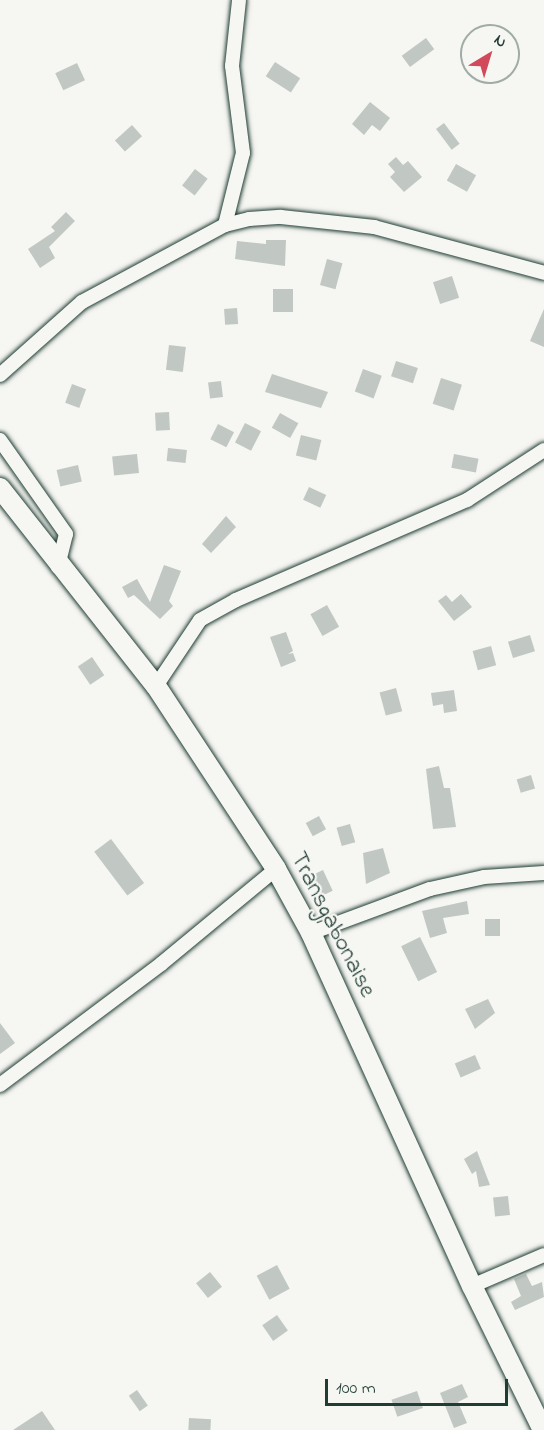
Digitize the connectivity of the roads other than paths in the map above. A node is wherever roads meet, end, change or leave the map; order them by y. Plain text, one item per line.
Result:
1 (239, 0) edge
2 (225, 225) junction
3 (544, 273) edge
4 (0, 375) edge
5 (0, 440) edge
6 (544, 450) edge
7 (0, 488) edge
8 (58, 567) junction
9 (156, 686) junction
10 (276, 868) junction
11 (544, 873) edge
12 (311, 933) junction
13 (0, 1085) edge
14 (544, 1255) edge
15 (472, 1286) junction
16 (543, 1430) edge

1 - 2 street
2 - 3 street
2 - 4 street
5 - 8 street
6 - 9 street
7 - 8 highway, Transgabonaise
8 - 9 highway, Transgabonaise
9 - 10 highway, Transgabonaise
10 - 12 highway, Transgabonaise
10 - 13 street
11 - 12 street
12 - 15 highway, Transgabonaise
14 - 15 street
15 - 16 highway, Transgabonaise

